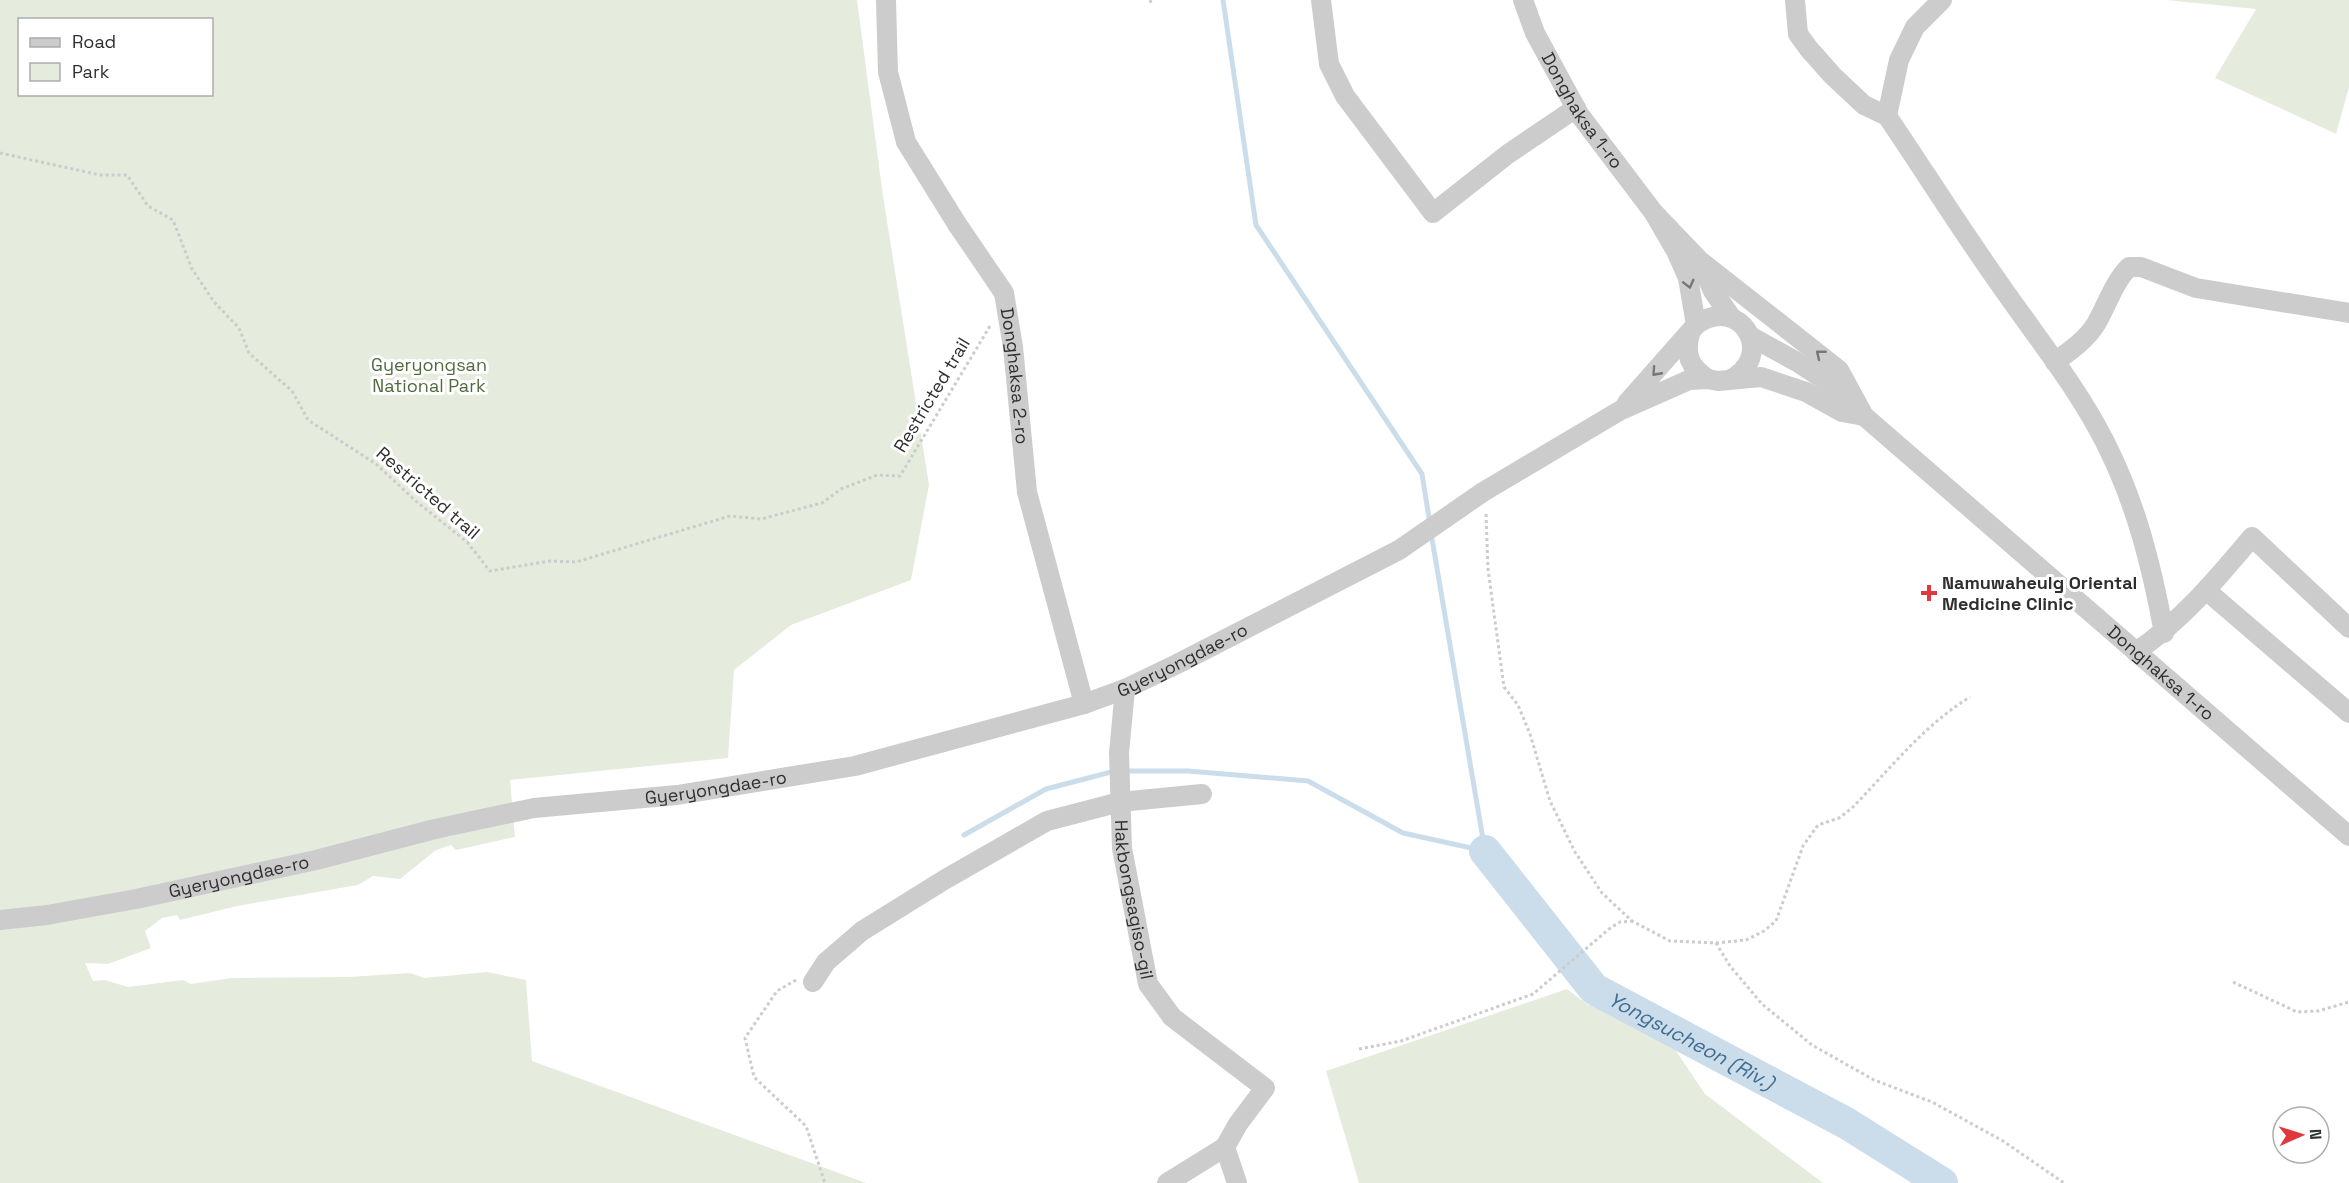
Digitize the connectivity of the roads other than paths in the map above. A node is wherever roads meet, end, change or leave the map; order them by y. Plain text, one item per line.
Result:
1 (886, 0) edge
2 (1321, 0) edge
3 (1523, 0) edge
4 (1795, 0) edge
5 (1942, 0) edge
6 (1576, 108) junction
7 (1887, 116) junction
8 (1654, 213) junction
9 (1699, 260) junction
10 (2349, 313) edge
11 (1731, 317) junction
12 (1693, 329) junction
13 (1750, 336) junction
14 (2055, 362) junction
15 (1708, 379) junction
16 (1729, 380) junction
17 (1859, 408) junction
18 (1621, 410) junction
19 (2207, 591) junction
20 (2349, 628) edge
21 (2164, 633) junction
22 (2136, 652) junction
23 (1125, 689) junction
24 (1083, 704) junction
25 (2349, 713) edge
26 (1120, 793) junction
27 (1202, 794) dead end
28 (2349, 836) edge
29 (0, 920) edge
30 (805, 981) road end
31 (1225, 1147) junction
32 (1167, 1183) edge
33 (1237, 1183) edge

1 - 24 street, Donghaksa 2-ro
2 - 6 street
3 - 6 street, Donghaksa 1-ro
4 - 7 street
5 - 7 street
6 - 8 street, Donghaksa 1-ro
7 - 14 street
8 - 9 street
8 -> 12 street
9 - 11 street
17 -> 9 street
10 - 14 street
11 - 12 street
11 - 13 street
12 - 15 street
12 -> 18 street
13 - 16 street
13 - 17 street, Donghaksa 1-ro
14 - 21 street
15 - 16 street
15 - 18 street
16 - 17 street
17 - 22 street, Donghaksa 1-ro
18 - 23 street, Gyeryongdae-ro
19 - 20 street
19 - 21 street
19 - 25 street
21 - 22 street
22 - 28 street, Donghaksa 1-ro
23 - 24 street, Gyeryongdae-ro
23 - 26 street
24 - 29 street, Gyeryongdae-ro
26 - 27 street
26 - 30 street, Hakbongsagiso-gil
26 - 31 street, Hakbongsagiso-gil
31 - 32 street, Hakbongsagiso-gil
31 - 33 street

